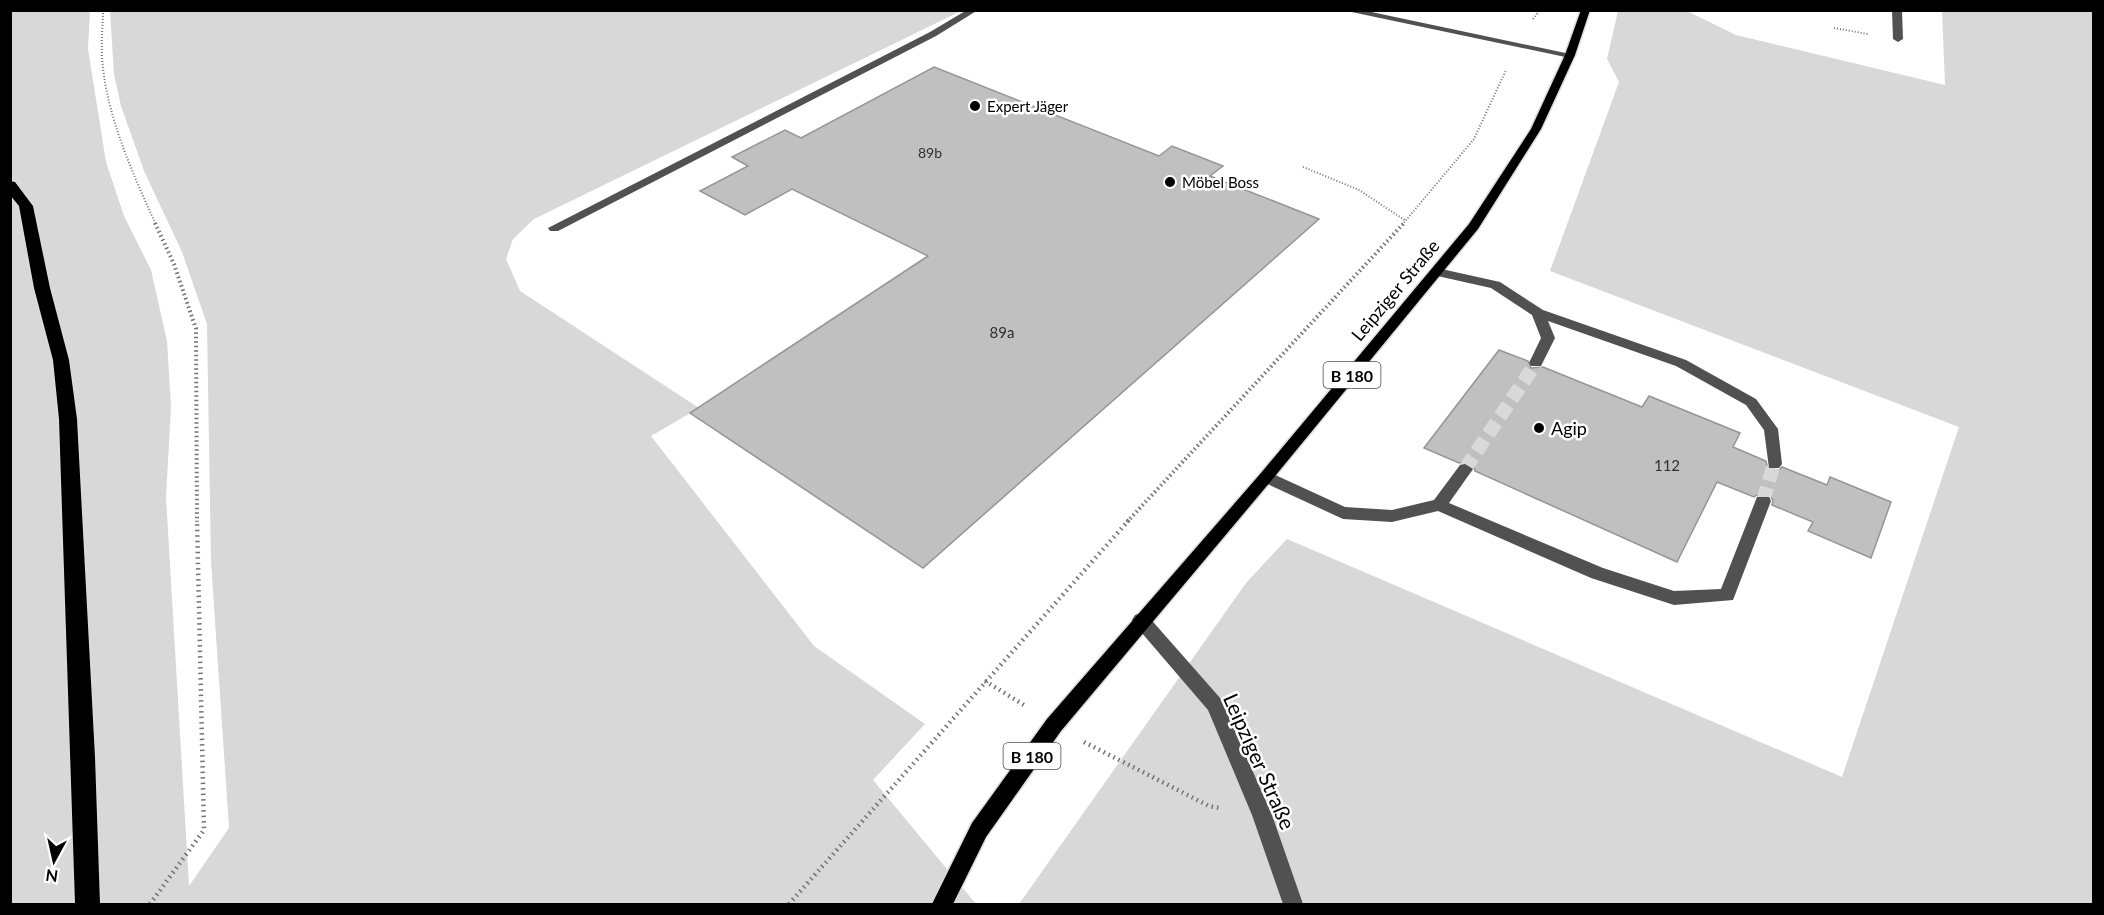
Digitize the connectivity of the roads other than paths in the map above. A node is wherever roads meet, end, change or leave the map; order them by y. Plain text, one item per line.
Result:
1 (974, 10) edge
2 (1346, 10) edge
3 (1409, 10) edge
4 (1586, 10) edge
5 (1898, 10) edge
6 (1404, 22) junction
7 (1898, 39) dead end
8 (1570, 55) junction
9 (10, 185) edge
10 (554, 228) dead end
11 (1437, 272) junction
12 (1538, 313) junction
13 (1536, 363) tunnel mouth
14 (1773, 464) tunnel mouth
15 (1465, 469) tunnel mouth
16 (1266, 477) junction
17 (1763, 501) tunnel mouth
18 (1439, 506) junction
19 (1141, 620) junction
20 (88, 904) edge
21 (942, 904) edge
22 (1293, 904) edge

1 - 10 street
2 - 6 street
3 - 6 street
4 - 8 main road, Leipziger Straße / B 180
5 - 7 street
6 - 8 street
8 - 11 main road, Leipziger Straße / B 180
9 - 20 highway
11 - 12 street
11 - 16 main road, Leipziger Straße / B 180
12 - 13 street
12 - 14 street
15 - 18 street
16 - 18 street
16 - 19 main road, Leipziger Straße / B 180
17 - 18 street
19 - 21 main road, Leipziger Straße / B 180
19 - 22 street, Leipziger Straße

